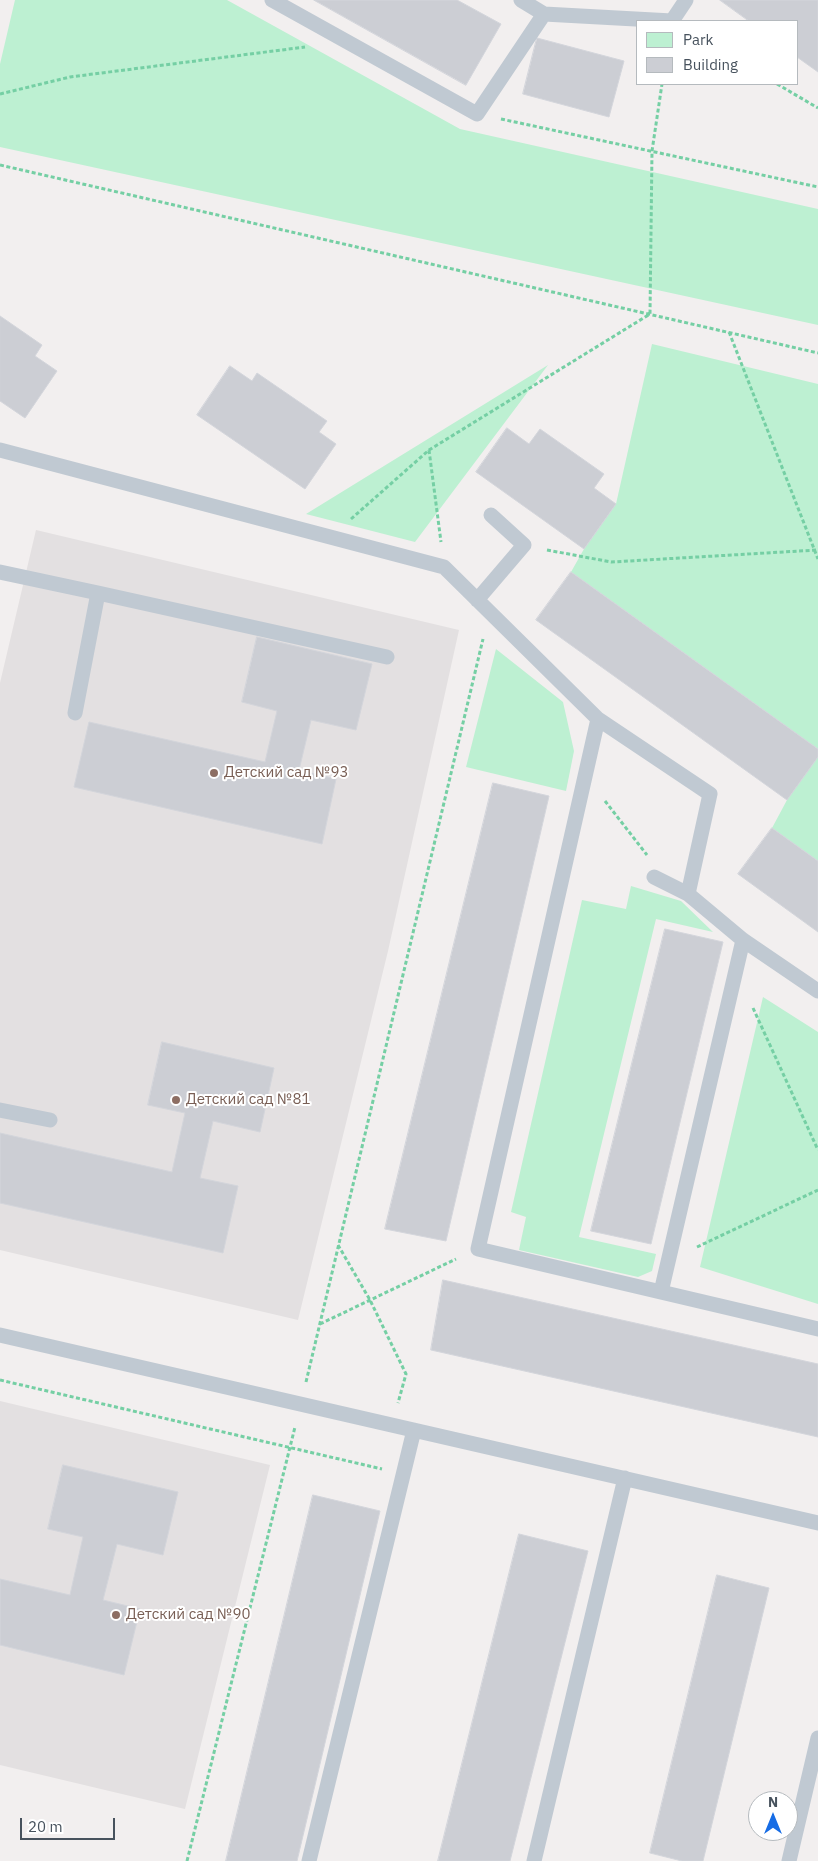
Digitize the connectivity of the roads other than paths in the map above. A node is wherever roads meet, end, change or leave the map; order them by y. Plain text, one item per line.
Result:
1 (272, 0) edge
2 (521, 0) edge
3 (686, 0) edge
4 (544, 14) junction
5 (654, 20) edge
6 (673, 20) edge
7 (0, 450) edge
8 (492, 515) dead end
9 (0, 572) edge
10 (98, 593) junction
11 (477, 600) junction
12 (387, 657) dead end
13 (75, 713) dead end
14 (598, 719) junction
15 (654, 877) dead end
16 (688, 894) junction
17 (744, 940) junction
18 (818, 991) edge
19 (0, 1110) edge
20 (50, 1120) dead end
21 (661, 1292) junction
22 (818, 1329) edge
23 (0, 1335) edge
24 (414, 1430) junction
25 (625, 1478) junction
26 (818, 1523) edge
27 (818, 1738) edge
28 (309, 1861) edge
29 (534, 1861) edge
30 (790, 1861) edge

1 - 4 lane
2 - 4 lane
3 - 6 lane
4 - 5 lane
7 - 11 lane
8 - 11 lane
9 - 10 lane
10 - 12 lane
10 - 13 lane
11 - 14 lane
14 - 16 lane
14 - 21 lane
15 - 16 lane
16 - 17 lane
17 - 18 lane
17 - 21 lane
19 - 20 lane
21 - 22 lane
23 - 24 lane
24 - 25 lane
24 - 28 lane
25 - 26 lane
25 - 29 lane
27 - 30 lane

